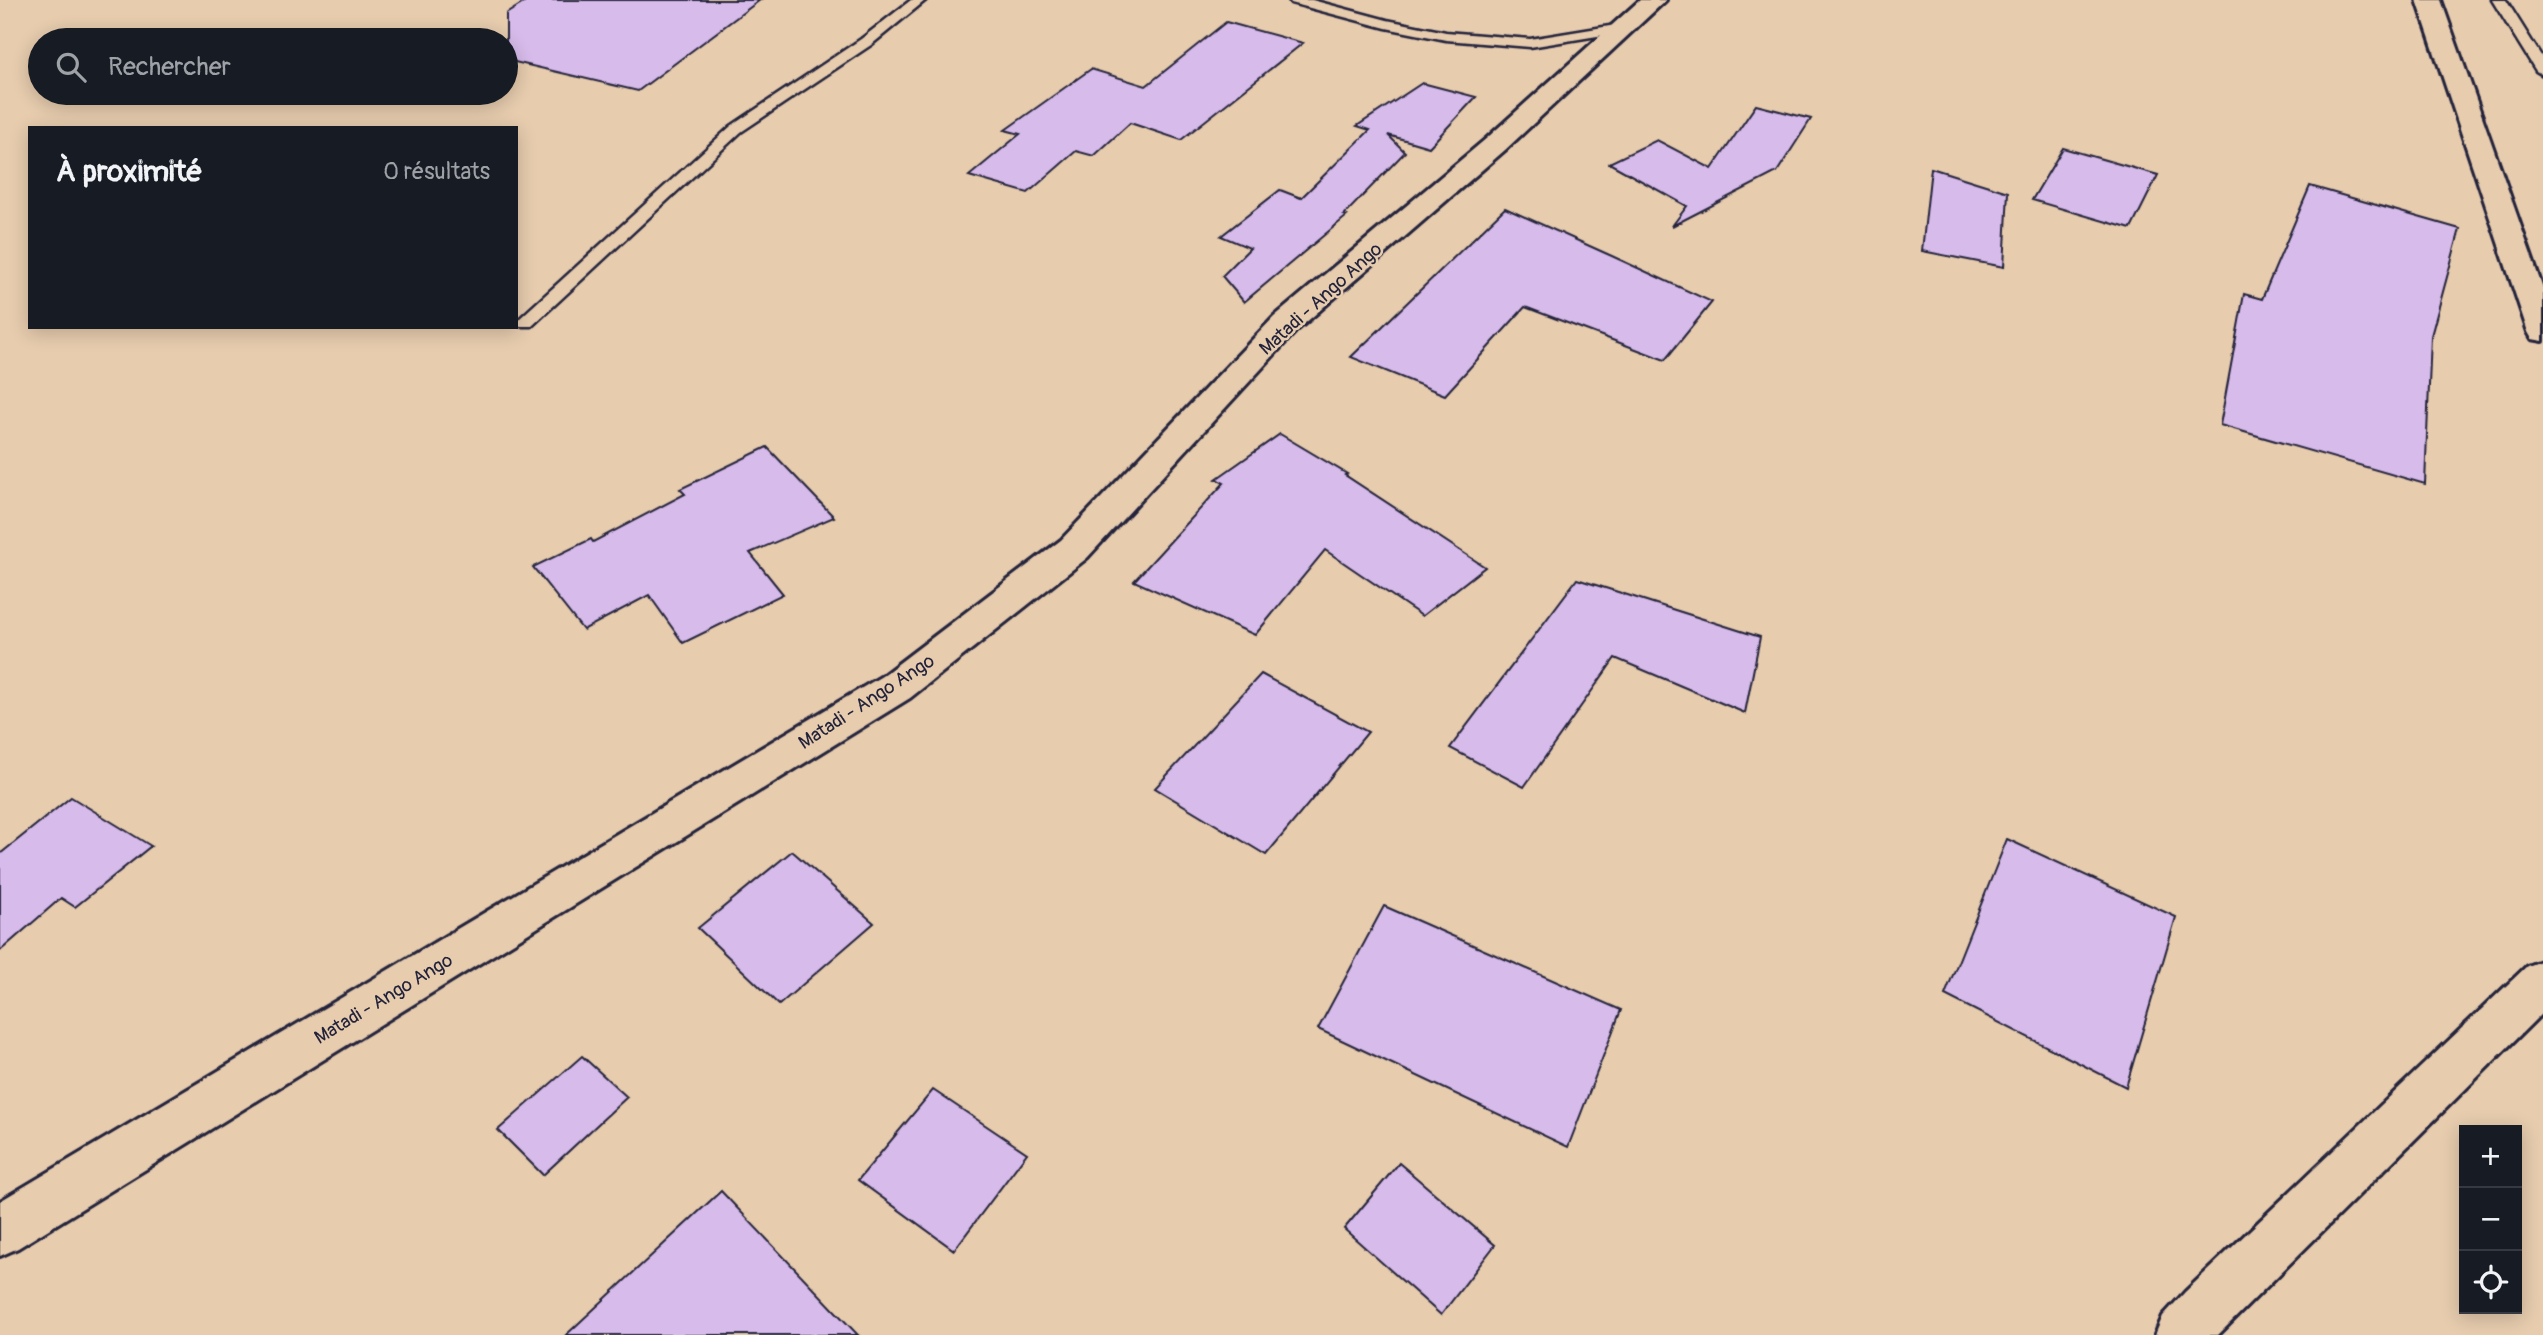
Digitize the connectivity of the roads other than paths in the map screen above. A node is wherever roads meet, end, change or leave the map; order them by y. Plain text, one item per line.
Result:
1 (919, 0) edge
2 (1296, 0) edge
3 (1654, 0) edge
4 (2429, 0) edge
5 (2499, 0) edge
6 (1622, 29) junction
7 (2543, 71) edge
8 (526, 322) dead end
9 (2543, 332) edge
10 (2543, 981) edge
11 (0, 1230) edge
12 (2182, 1335) edge

1 - 8 lane
2 - 6 lane
3 - 6 main road, Matadi - Ango Ango
4 - 9 main road
5 - 7 lane
6 - 11 main road, Matadi - Ango Ango
10 - 12 main road

